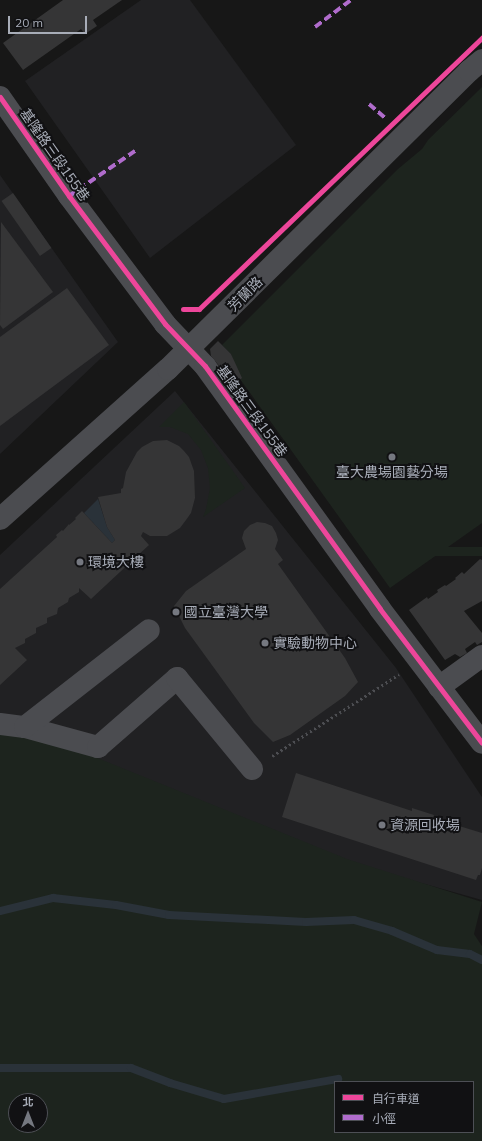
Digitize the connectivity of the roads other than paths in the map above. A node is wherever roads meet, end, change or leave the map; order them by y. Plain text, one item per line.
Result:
1 (482, 60) edge
2 (0, 97) edge
3 (188, 349) junction
4 (0, 519) edge
5 (148, 630) dead end
6 (479, 664) edge
7 (439, 687) junction
8 (0, 724) edge
9 (25, 727) junction
10 (482, 743) edge
11 (252, 769) road end

1 - 3 street, 芳蘭路
2 - 3 street, 基隆路三段155巷
3 - 4 street, 芳蘭路
3 - 7 street, 基隆路三段155巷
5 - 9 street
6 - 7 street
7 - 10 street, 基隆路三段155巷
8 - 9 street
9 - 11 street

